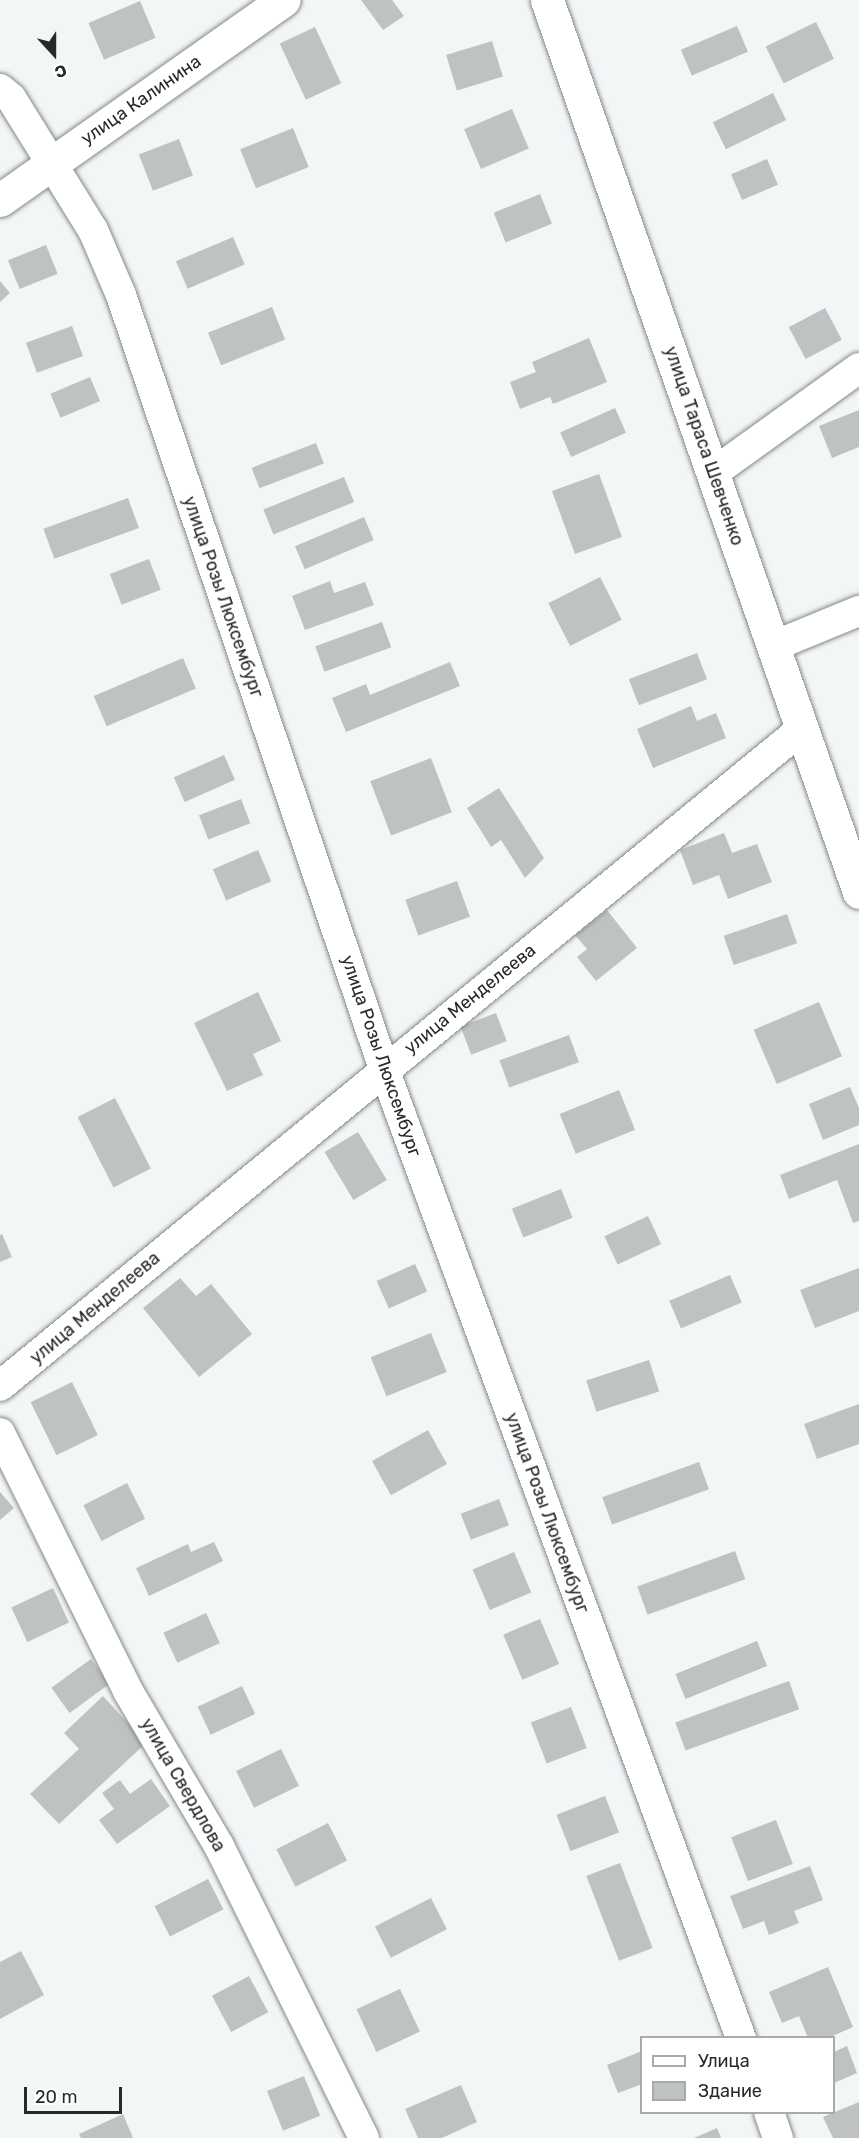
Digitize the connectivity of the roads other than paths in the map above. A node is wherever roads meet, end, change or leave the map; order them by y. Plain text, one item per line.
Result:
1 (283, 0) edge
2 (547, 0) edge
3 (0, 89) edge
4 (51, 163) junction
5 (0, 200) edge
6 (859, 368) edge
7 (713, 473) junction
8 (859, 611) edge
9 (774, 646) junction
10 (803, 728) junction
11 (857, 882) edge
12 (384, 1069) junction
13 (0, 1386) edge
14 (0, 1433) edge
15 (741, 2036) edge
16 (770, 2114) edge
17 (364, 2138) edge
18 (778, 2138) edge

1 - 4 street, улица Калинина
2 - 7 street, улица Тараса Шевченко
3 - 4 street, улица Розы Люксембург
4 - 5 street, улица Калинина
4 - 12 street, улица Розы Люксембург
6 - 7 street
7 - 9 street, улица Тараса Шевченко
8 - 9 street
9 - 10 street, улица Тараса Шевченко
10 - 11 street, улица Тараса Шевченко
10 - 12 street, улица Менделеева
12 - 13 street, улица Менделеева
12 - 15 street, улица Розы Люксембург
14 - 17 street, улица Свердлова
16 - 18 street

